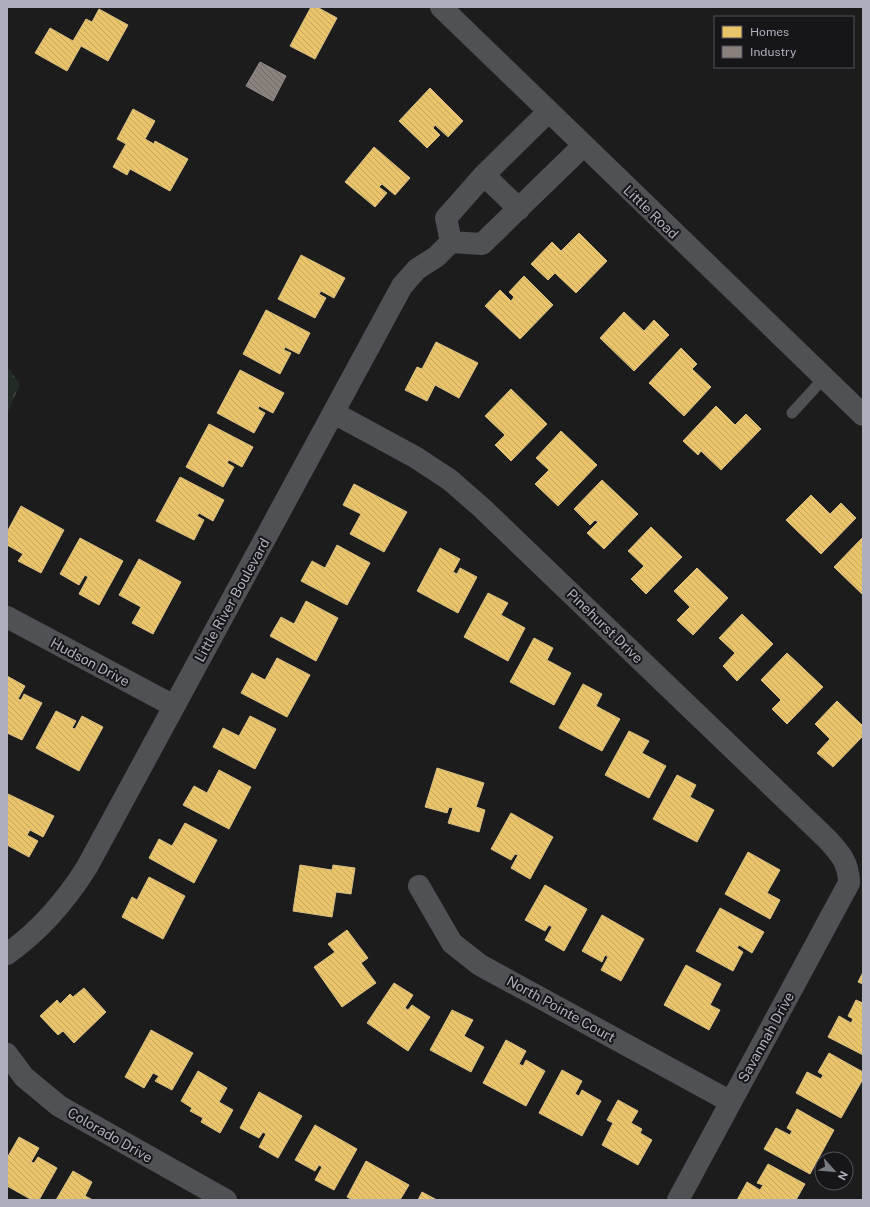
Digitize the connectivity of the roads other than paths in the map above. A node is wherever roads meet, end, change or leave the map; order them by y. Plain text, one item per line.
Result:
1 (441, 7) edge
2 (548, 112) junction
3 (583, 146) junction
4 (484, 175) junction
5 (519, 209) junction
6 (451, 242) junction
7 (824, 378) junction
8 (334, 413) junction
9 (792, 413) dead end
10 (863, 415) edge
11 (7, 617) edge
12 (174, 706) junction
13 (849, 872) joint
14 (419, 886) dead end
15 (7, 954) edge
16 (7, 1054) edge
17 (731, 1102) junction
18 (226, 1200) edge
19 (678, 1200) edge

1 - 2 street, Little Road
2 - 3 street, Little Road
2 - 4 street
3 - 5 street
3 - 7 street, Little Road
4 - 5 street
4 - 6 street
5 - 6 street
6 - 8 street, Little River Boulevard
7 - 9 lane
7 - 10 street, Little Road
8 - 12 street, Little River Boulevard
8 - 13 street, Pinehurst Drive
11 - 12 street, Hudson Drive
12 - 15 street, Little River Boulevard
13 - 17 street, Savannah Drive
14 - 17 street, North Pointe Court
16 - 18 street, Colorado Drive
17 - 19 street, Savannah Drive

